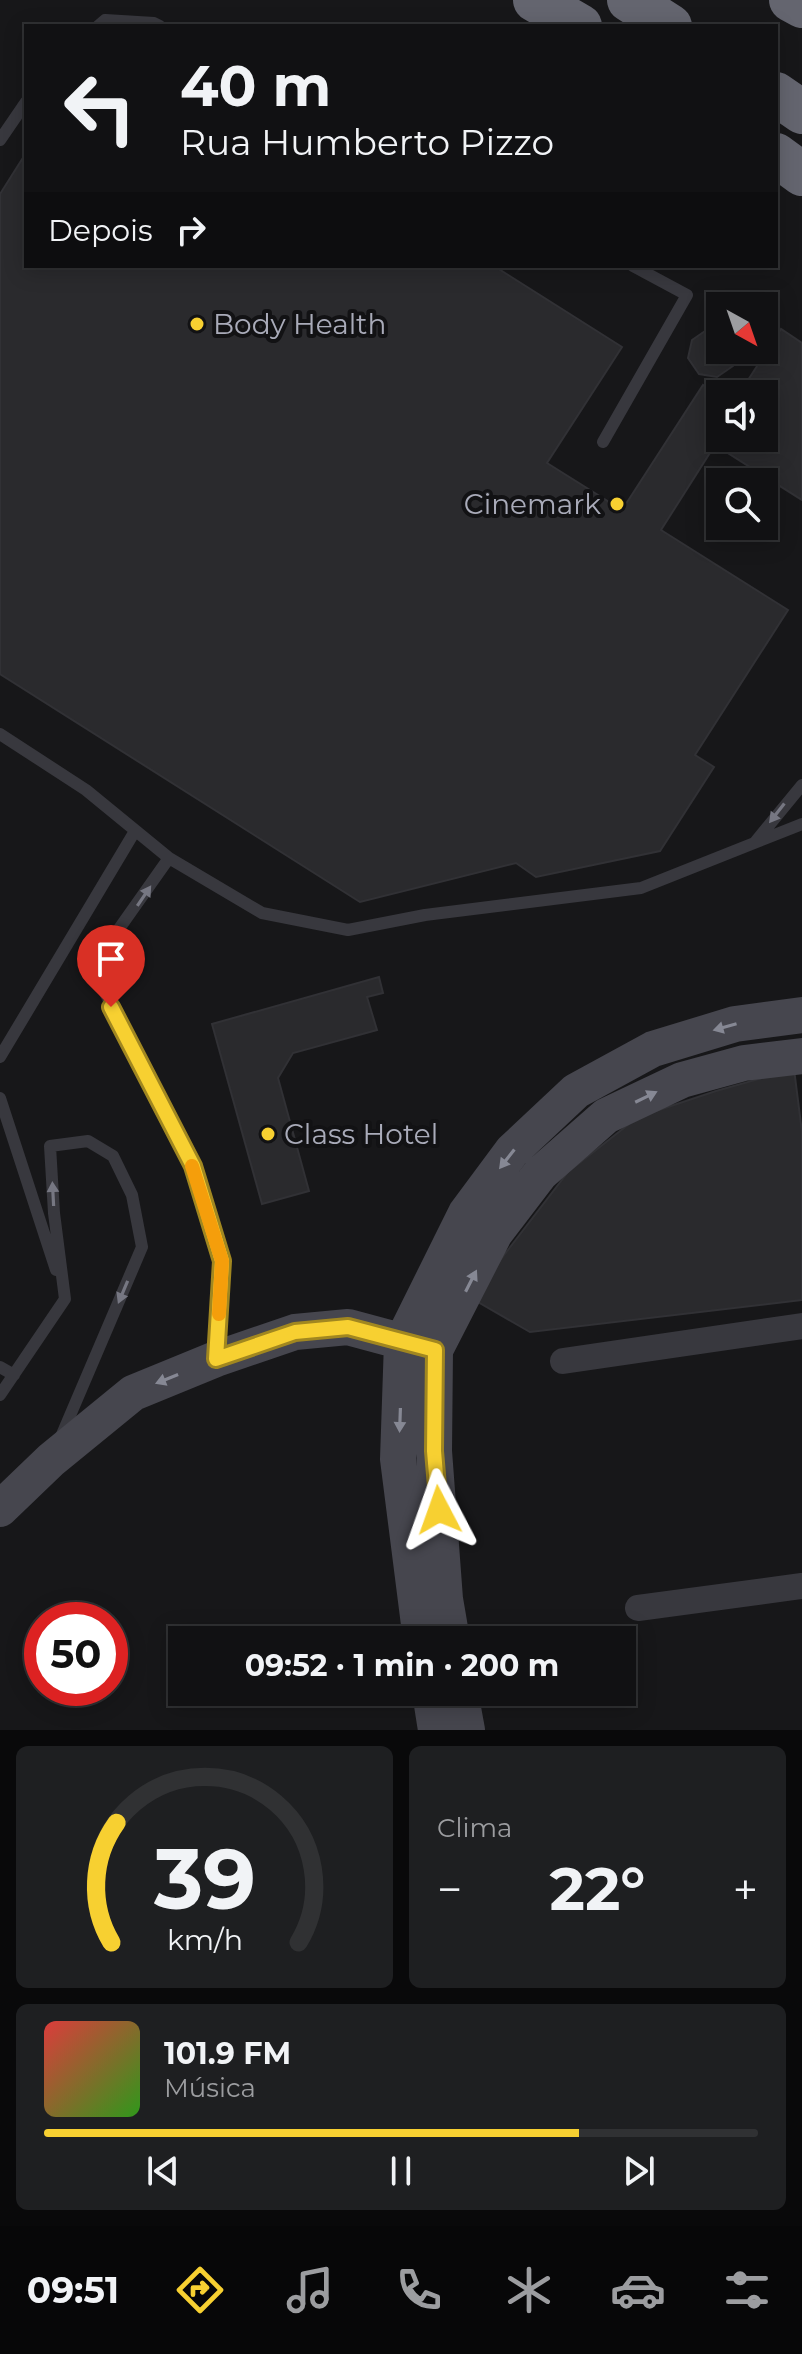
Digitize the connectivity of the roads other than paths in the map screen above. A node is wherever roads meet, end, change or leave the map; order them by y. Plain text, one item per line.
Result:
1 (535, 0) edge
2 (629, 0) edge
3 (793, 0) edge
4 (802, 6) edge
5 (100, 24) edge
6 (156, 24) edge
7 (577, 24) edge
8 (667, 24) edge
9 (778, 95) edge
10 (24, 105) edge
11 (802, 112) edge
12 (0, 140) edge
13 (778, 156) edge
14 (802, 174) edge
15 (637, 268) edge
16 (603, 442) dead end
17 (0, 734) edge
18 (802, 785) edge
19 (802, 824) edge
20 (135, 831) junction
21 (755, 843) junction
22 (169, 858) junction
23 (802, 1015) edge
24 (802, 1056) edge
25 (0, 1057) edge
26 (0, 1098) edge
27 (65, 1299) junction
28 (802, 1326) edge
29 (419, 1346) junction
30 (216, 1359) junction
31 (563, 1361) dead end
32 (0, 1367) edge
33 (14, 1375) junction
34 (0, 1395) edge
35 (51, 1460) junction
36 (0, 1509) edge
37 (802, 1586) edge
38 (638, 1608) dead end
39 (419, 1626) edge
40 (450, 1626) edge
41 (432, 1706) edge
42 (463, 1706) edge
43 (436, 1730) edge
44 (467, 1730) edge

1 - 7 highway
2 - 8 highway
3 - 4 highway
5 - 6 lane
9 - 11 highway
10 - 12 lane
13 - 14 highway
15 - 16 lane
17 - 20 lane
18 -> 21 lane
19 - 21 lane
20 - 22 lane
20 - 25 lane
21 - 22 lane
30 -> 22 lane
23 -> 29 main road
29 -> 24 main road
26 - 27 lane
27 - 33 lane
27 -> 35 lane
28 - 31 street
29 - 30 main road
29 -> 39 main road
29 - 40 main road
30 -> 35 main road
32 - 33 lane
33 - 34 lane
35 - 36 main road
37 - 38 street
41 - 43 main road
42 - 44 main road

